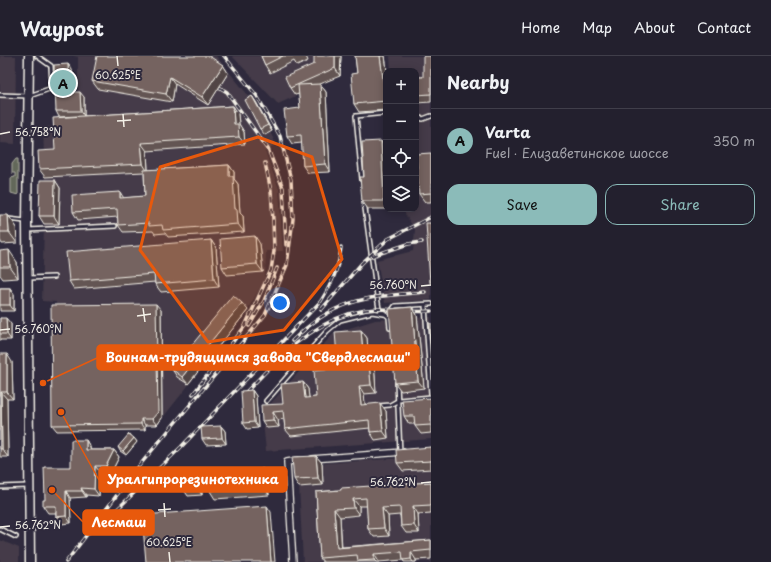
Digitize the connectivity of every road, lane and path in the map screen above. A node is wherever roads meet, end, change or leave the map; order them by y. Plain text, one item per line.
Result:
1 (29, 56) edge
2 (37, 56) edge
3 (0, 95) edge
4 (29, 96) junction
5 (383, 113) edge
6 (431, 116) edge
7 (419, 118) edge
8 (362, 187) edge
9 (363, 195) edge
10 (0, 218) edge
11 (27, 226) junction
12 (115, 226) dead end
13 (28, 278) junction
14 (54, 278) dead end
15 (431, 304) edge
16 (425, 305) junction
17 (385, 314) junction
18 (389, 317) junction
19 (391, 332) edge
20 (396, 377) edge
21 (431, 394) edge
22 (431, 398) edge
23 (399, 400) junction
24 (266, 401) dead end
25 (374, 407) edge
26 (408, 452) edge
27 (400, 453) junction
28 (30, 486) junction
29 (0, 487) edge
30 (0, 529) edge
31 (16, 537) dead end
32 (30, 562) edge
33 (293, 562) edge

1 - 4 main road
2 - 4 lane
3 - 4 lane
4 - 11 main road
5 - 8 lane
6 - 7 lane
9 - 17 lane
10 - 11 lane
11 - 12 lane
11 - 13 main road
13 - 14 lane
13 - 28 main road
15 - 16 lane
16 - 18 lane
16 - 21 lane
17 - 18 lane
17 - 24 lane
18 - 19 lane
20 - 23 lane
22 - 23 lane
23 - 25 lane
23 - 27 lane
26 - 27 street
27 - 33 street
28 - 29 lane
28 - 32 main road
30 - 31 lane

